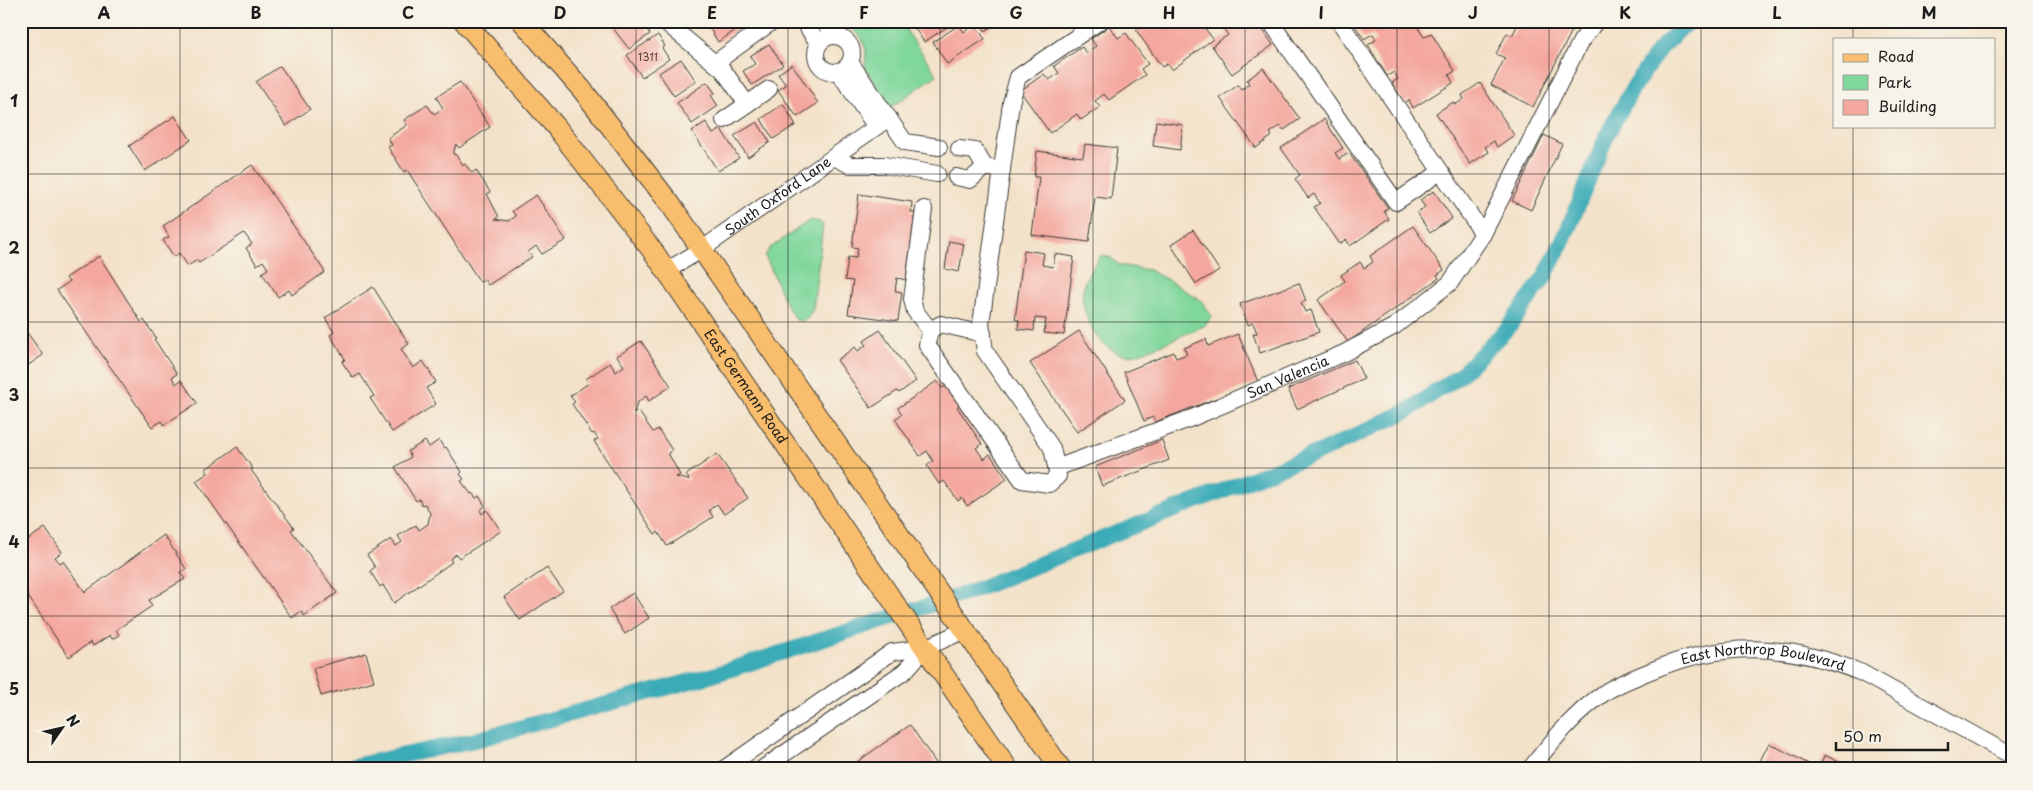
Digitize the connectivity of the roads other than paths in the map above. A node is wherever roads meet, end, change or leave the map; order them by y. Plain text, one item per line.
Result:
1 (464, 21) edge
2 (522, 21) edge
3 (664, 21) edge
4 (773, 21) edge
5 (803, 21) edge
6 (822, 21) edge
7 (1100, 21) edge
8 (1270, 21) edge
9 (1338, 21) edge
10 (1596, 21) edge
11 (834, 36) junction
12 (819, 44) junction
13 (715, 63) junction
14 (844, 66) junction
15 (769, 89) dead end
16 (747, 104) junction
17 (724, 120) dead end
18 (883, 122) junction
19 (914, 144) junction
20 (940, 147) dead end
21 (959, 149) dead end
22 (834, 157) junction
23 (985, 167) junction
24 (910, 170) junction
25 (1002, 170) junction
26 (1440, 172) junction
27 (937, 174) dead end
28 (956, 178) dead end
29 (924, 209) dead end
30 (1484, 234) junction
31 (701, 250) junction
32 (666, 271) junction
33 (930, 330) junction
34 (983, 334) junction
35 (1056, 468) junction
36 (960, 624) junction
37 (926, 648) junction
38 (2012, 756) edge
39 (724, 769) edge
40 (762, 769) edge
41 (1008, 769) edge
42 (1061, 769) edge
43 (1530, 769) edge

1 - 32 main road, East Germann Road
2 - 31 main road
3 - 13 street
4 - 13 street
5 - 12 street
6 - 11 street
7 - 25 street
8 - 26 street
9 - 26 street
10 - 30 street, San Valencia
11 - 12 street
11 - 14 street
12 - 14 street
13 - 16 street
14 - 18 street
15 - 16 street
16 - 17 street
18 - 19 street
18 - 22 street, South Oxford Lane
19 - 20 street
19 - 24 street
21 - 23 street
22 - 24 street
22 - 31 street, South Oxford Lane
23 - 25 street
23 - 28 street
24 - 27 street
25 - 34 street
26 - 30 street
29 - 33 street
30 - 35 street, San Valencia
31 - 32 street, South Oxford Lane
31 - 36 main road
32 - 37 main road, East Germann Road
33 - 34 street
33 - 35 street
34 - 35 street
36 - 37 street
36 - 42 main road
37 - 39 street
37 - 40 street
37 - 41 main road, East Germann Road
38 - 43 street, East Northrop Boulevard

